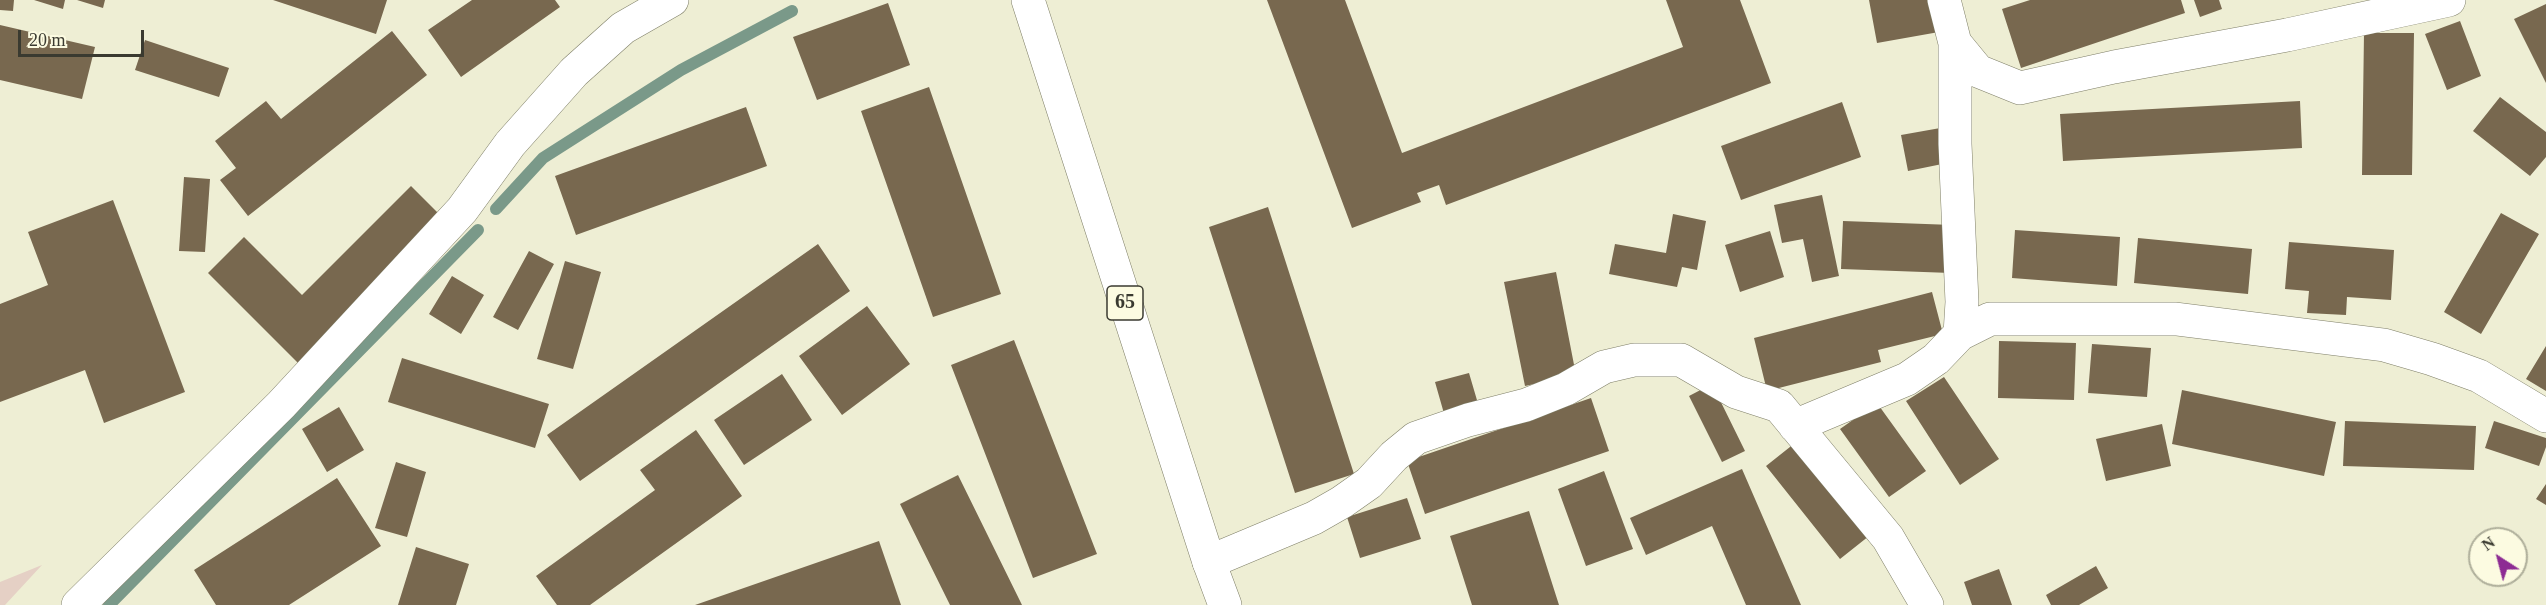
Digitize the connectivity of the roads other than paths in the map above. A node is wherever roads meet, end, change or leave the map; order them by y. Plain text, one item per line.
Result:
1 (672, 0) edge
2 (1028, 0) edge
3 (1944, 0) edge
4 (2449, 0) edge
5 (1955, 43) junction
6 (1960, 334) junction
7 (2546, 416) edge
8 (1795, 426) junction
9 (1209, 562) junction
10 (78, 605) edge
11 (1225, 605) edge
12 (1927, 605) edge

1 - 10 street
2 - 9 street, 65
3 - 5 street
4 - 5 street
5 - 6 street
6 - 7 street
6 - 8 street
8 - 9 street
8 - 12 street
9 - 11 street, 65

